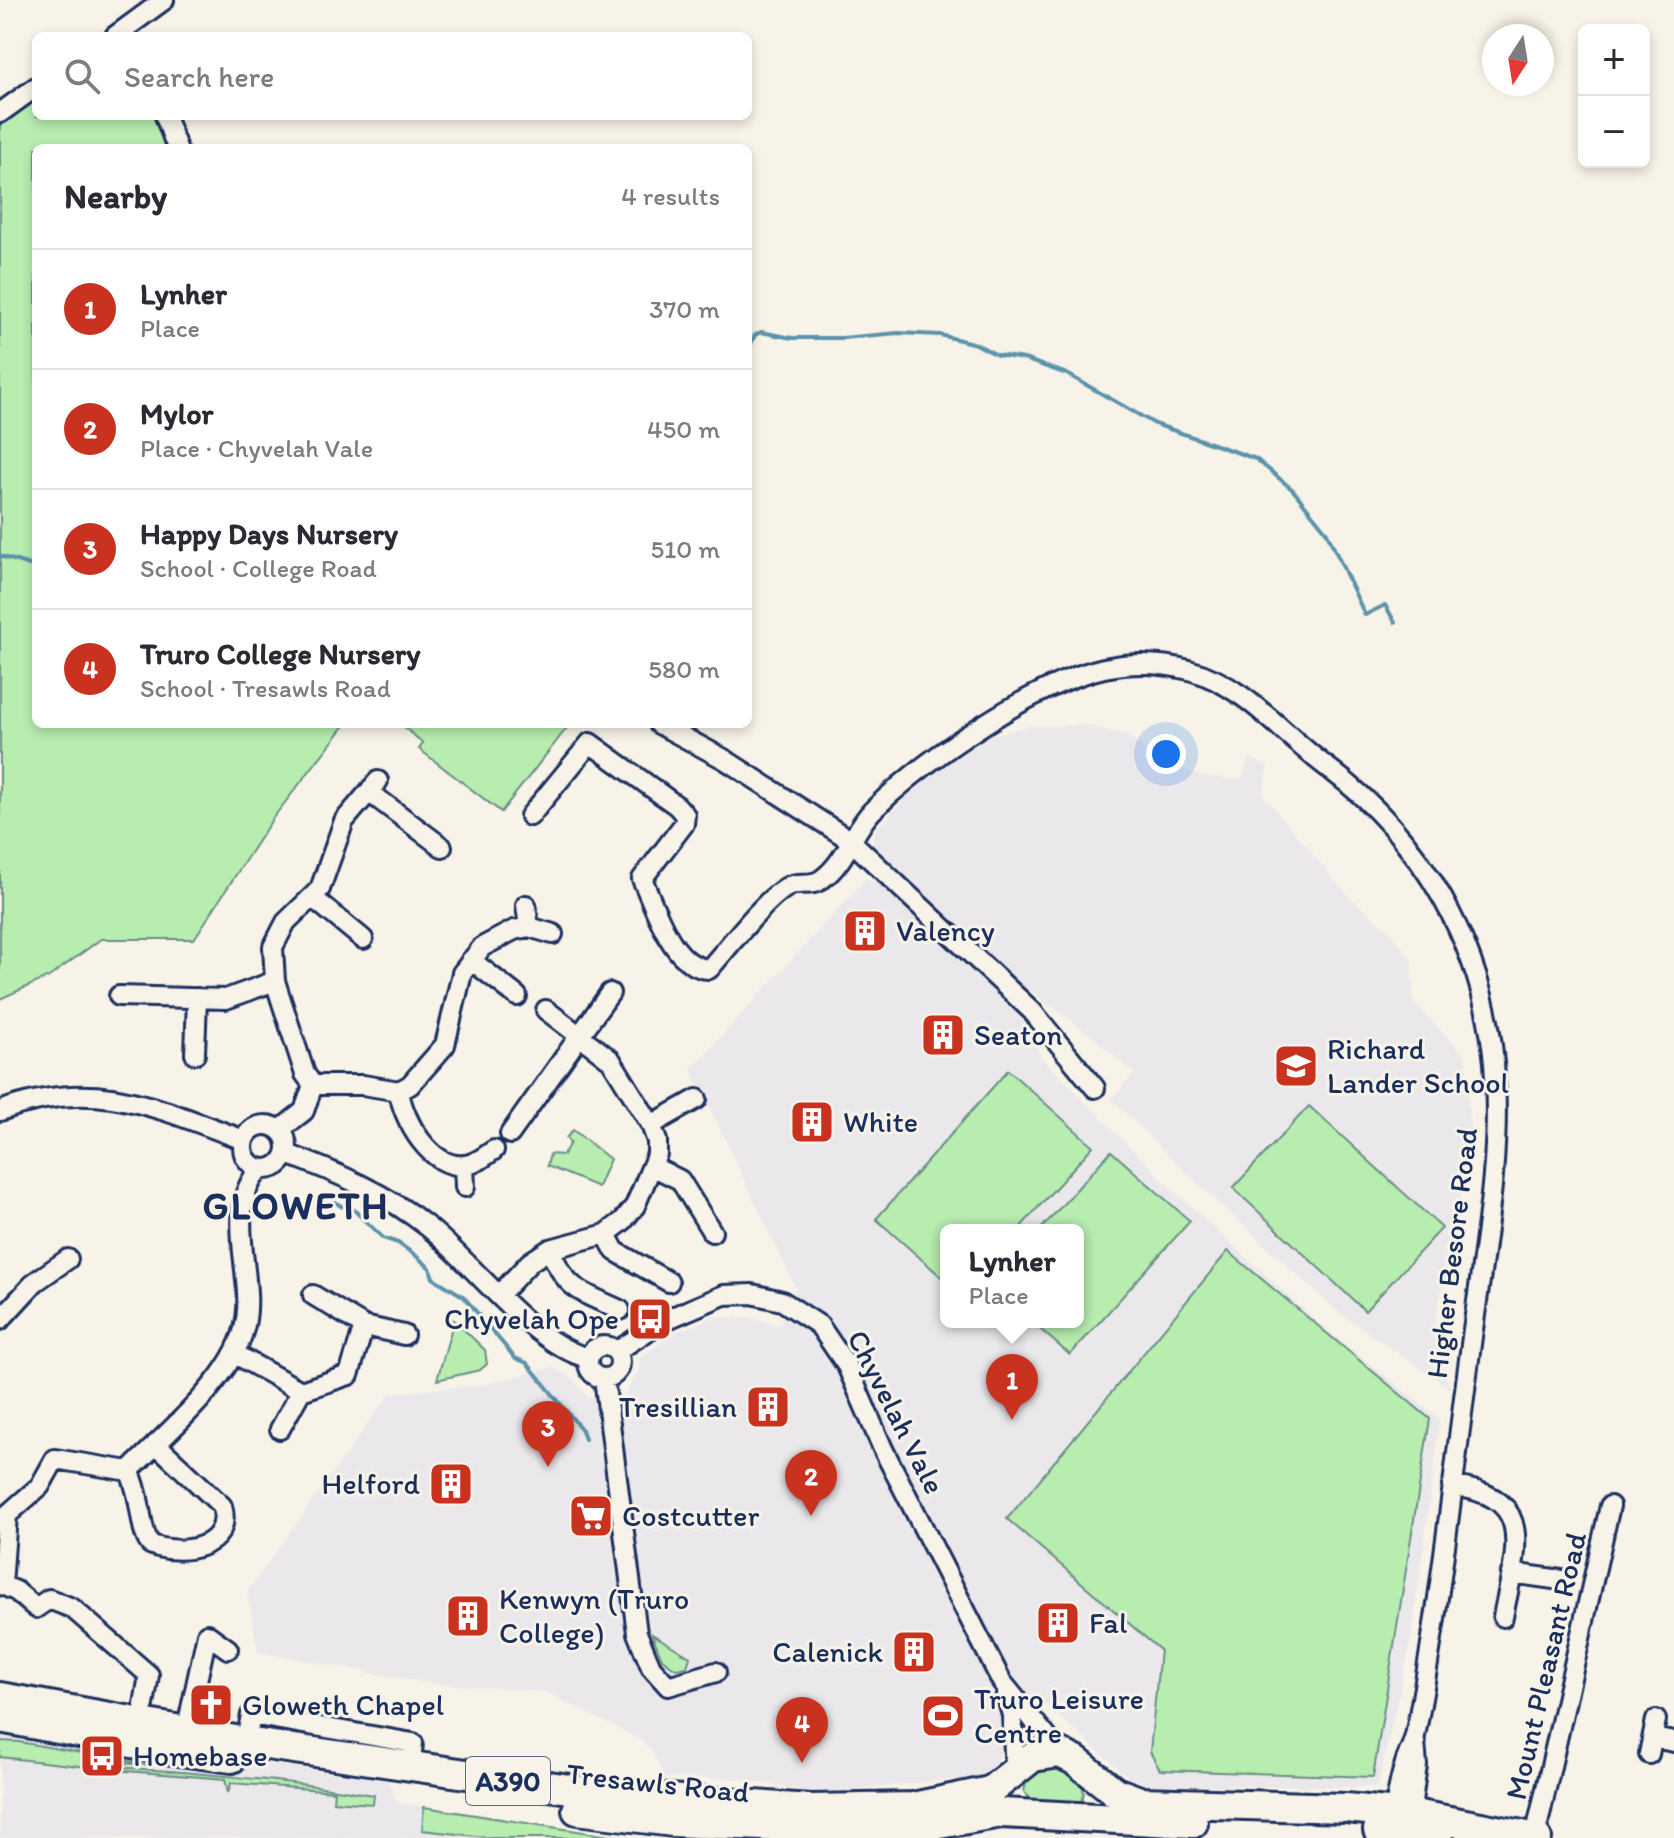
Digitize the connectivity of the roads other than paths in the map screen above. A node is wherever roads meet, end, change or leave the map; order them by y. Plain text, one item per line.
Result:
1 (164, 0) edge
2 (133, 31) edge
3 (32, 90) edge
4 (0, 113) edge
5 (166, 120) edge
6 (176, 144) edge
7 (666, 728) edge
8 (530, 816) dead end
9 (850, 840) junction
10 (442, 847) dead end
11 (312, 897) junction
12 (526, 905) dead end
13 (529, 927) junction
14 (553, 934) dead end
15 (363, 939) dead end
16 (471, 960) junction
17 (275, 981) junction
18 (610, 993) dead end
19 (119, 996) dead end
20 (517, 996) dead end
21 (197, 998) junction
22 (546, 1010) dead end
23 (582, 1036) junction
24 (195, 1054) dead end
25 (313, 1085) junction
26 (1095, 1088) dead end
27 (399, 1091) junction
28 (697, 1099) dead end
29 (0, 1111) edge
30 (651, 1125) junction
31 (280, 1130) junction
32 (517, 1134) dead end
33 (244, 1140) junction
34 (494, 1150) dead end
35 (287, 1154) junction
36 (464, 1165) junction
37 (654, 1167) junction
38 (260, 1169) junction
39 (465, 1187) dead end
40 (712, 1232) dead end
41 (606, 1234) junction
42 (550, 1249) junction
43 (68, 1259) dead end
44 (669, 1282) dead end
45 (500, 1294) junction
46 (313, 1295) dead end
47 (620, 1310) dead end
48 (0, 1320) edge
49 (364, 1326) junction
50 (404, 1335) dead end
51 (617, 1351) junction
52 (235, 1354) junction
53 (588, 1358) junction
54 (604, 1378) junction
55 (301, 1391) junction
56 (280, 1429) dead end
57 (156, 1444) junction
58 (129, 1471) junction
59 (1452, 1486) junction
60 (1610, 1506) dead end
61 (1511, 1573) junction
62 (1561, 1580) dead end
63 (1503, 1617) dead end
64 (228, 1649) dead end
65 (716, 1672) dead end
66 (1002, 1682) junction
67 (0, 1697) edge
68 (144, 1705) dead end
69 (0, 1718) edge
70 (186, 1732) junction
71 (1652, 1738) dead end
72 (1674, 1742) edge
73 (1071, 1760) junction
74 (1015, 1772) junction
75 (1028, 1814) junction
76 (1076, 1817) junction
77 (1400, 1827) edge
78 (680, 1830) edge
79 (741, 1832) edge
80 (1439, 1838) edge
81 (1536, 1838) edge

1 - 2 street
3 - 4 street
5 - 6 street
7 - 9 street
8 - 9 street, Higher Besore Road
9 - 26 street
9 - 59 street, Higher Besore Road
10 - 11 street
11 - 15 street
11 - 17 street
12 - 13 street
13 - 14 street
13 - 16 street
16 - 20 street
16 - 27 street
17 - 21 street
17 - 25 street
18 - 23 street
19 - 21 street
21 - 24 street
22 - 23 street
23 - 30 street
23 - 32 street
25 - 27 street
25 - 31 street
27 - 36 street
28 - 30 street
29 - 33 street
30 - 37 street
31 - 33 street
31 - 35 street
33 - 38 street
34 - 36 street
35 - 38 street
35 - 45 street
36 - 39 street
37 - 40 street
37 - 41 street
38 - 52 street
41 - 42 street
41 - 44 street
42 - 45 street
42 - 47 street
43 - 48 street
45 - 53 street
46 - 49 street
49 - 50 street
49 - 55 street
51 - 53 street, Chyvelah Vale
51 - 54 street
51 - 66 street, Chyvelah Vale
52 - 55 street
52 - 57 street
53 - 54 street
54 - 65 street
55 - 56 street
57 - 58 street
57 - 58 street
58 - 68 street
59 - 61 street
59 - 77 street, Higher Besore Road
60 - 81 street, Mount Pleasant Road
61 - 62 street
61 - 63 street
64 - 70 street
66 - 73 street, Chyvelah Vale
66 - 74 street, Chyvelah Vale
67 - 70 highway, Tresawls Road / A390
69 - 78 highway, Tresawls Road / A390
70 - 74 highway, Tresawls Road / A390
71 - 72 street
73 - 74 highway, A390
73 - 76 highway
73 - 77 highway, A390
74 - 75 highway
75 - 76 highway, A390
75 - 79 highway, Tresawls Road / A390
76 - 77 highway, A390
77 - 80 highway, A390
77 - 81 highway, A390
78 - 79 highway, Tresawls Road / A390

